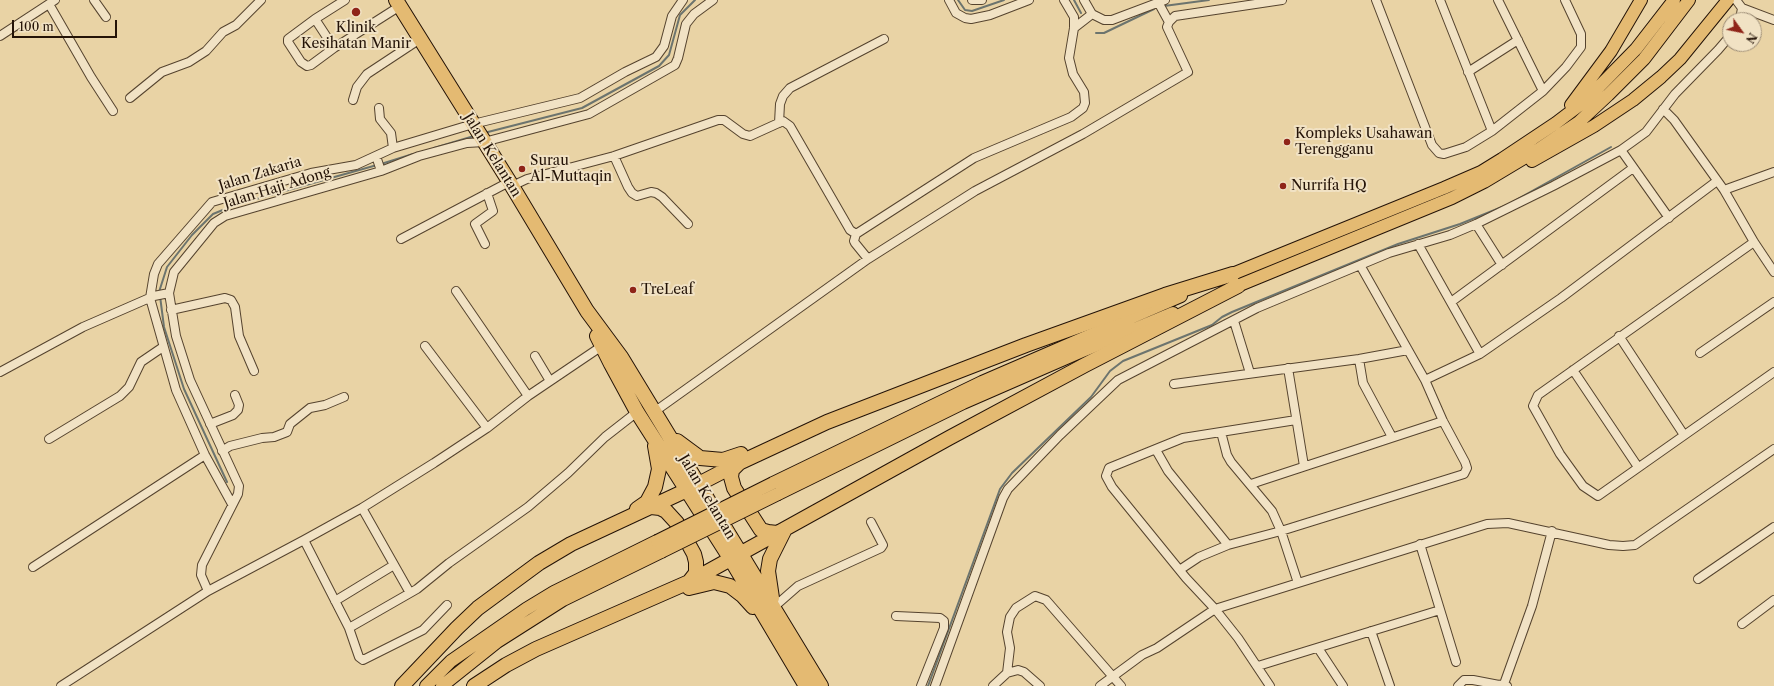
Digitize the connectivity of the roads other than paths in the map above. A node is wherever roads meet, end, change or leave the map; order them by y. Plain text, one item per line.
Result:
1 (94, 0) edge
2 (261, 0) edge
3 (345, 0) edge
4 (683, 0) edge
5 (713, 0) edge
6 (949, 0) edge
7 (972, 0) edge
8 (982, 0) edge
9 (1028, 0) edge
10 (1064, 0) edge
11 (1084, 0) edge
12 (1282, 0) edge
13 (1376, 0) edge
14 (1440, 0) edge
15 (1498, 0) edge
16 (1566, 0) edge
17 (1641, 0) edge
18 (1674, 0) edge
19 (1689, 0) edge
20 (1728, 0) edge
21 (1736, 0) edge
22 (1162, 1) edge
23 (52, 2) edge
24 (398, 3) edge
25 (1742, 8) junction
26 (1741, 12) edge
27 (1092, 14) junction
28 (106, 17) dead end
29 (315, 19) junction
30 (1774, 20) edge
31 (1168, 22) junction
32 (1074, 28) junction
33 (0, 36) edge
34 (420, 39) junction
35 (884, 39) dead end
36 (1518, 40) junction
37 (1722, 45) edge
38 (334, 48) junction
39 (1468, 72) junction
40 (1543, 91) junction
41 (130, 98) dead end
42 (353, 100) dead end
43 (378, 108) dead end
44 (1663, 109) junction
45 (113, 111) dead end
46 (779, 123) junction
47 (1556, 123) junction
48 (1492, 131) junction
49 (479, 133) junction
50 (393, 148) junction
51 (1621, 150) junction
52 (614, 156) junction
53 (377, 158) junction
54 (1633, 168) junction
55 (381, 170) junction
56 (1774, 172) edge
57 (1717, 181) junction
58 (510, 184) junction
59 (1724, 190) junction
60 (1467, 191) junction
61 (486, 193) junction
62 (1669, 218) junction
63 (688, 224) dead end
64 (1476, 224) junction
65 (856, 234) junction
66 (401, 239) dead end
67 (1754, 242) junction
68 (485, 244) dead end
69 (1418, 244) junction
70 (867, 258) junction
71 (1360, 265) junction
72 (1502, 265) junction
73 (1774, 272) edge
74 (1235, 280) junction
75 (456, 291) dead end
76 (167, 293) junction
77 (152, 297) junction
78 (1451, 302) junction
79 (1774, 302) edge
80 (171, 310) junction
81 (587, 311) junction
82 (1234, 321) junction
83 (1619, 336) junction
84 (424, 346) dead end
85 (602, 346) junction
86 (163, 347) junction
87 (1408, 350) junction
88 (1700, 353) dead end
89 (1480, 354) junction
90 (535, 356) dead end
91 (1359, 359) junction
92 (1288, 368) junction
93 (1573, 370) junction
94 (254, 371) dead end
95 (0, 372) edge
96 (1774, 372) edge
97 (1250, 373) junction
98 (1425, 380) junction
99 (550, 381) junction
100 (1174, 384) dead end
101 (235, 395) dead end
102 (528, 396) junction
103 (344, 397) dead end
104 (654, 412) junction
105 (640, 417) junction
106 (1296, 420) junction
107 (1443, 421) junction
108 (210, 424) junction
109 (487, 428) junction
110 (666, 431) junction
111 (1221, 432) junction
112 (798, 434) junction
113 (1684, 435) junction
114 (1392, 437) junction
115 (49, 439) dead end
116 (1774, 449) edge
117 (1156, 450) junction
118 (222, 451) junction
119 (205, 455) junction
120 (741, 462) junction
121 (1304, 466) junction
122 (1638, 467) junction
123 (1251, 484) junction
124 (693, 487) junction
125 (232, 504) junction
126 (651, 507) junction
127 (362, 508) junction
128 (871, 522) dead end
129 (608, 527) junction
130 (1774, 527) edge
131 (781, 531) junction
132 (1281, 531) junction
133 (1552, 531) junction
134 (304, 540) junction
135 (1420, 544) junction
136 (1228, 545) junction
137 (659, 546) junction
138 (735, 555) junction
139 (394, 565) junction
140 (33, 567) dead end
141 (1180, 569) junction
142 (1698, 579) dead end
143 (689, 582) junction
144 (1298, 582) junction
145 (208, 591) junction
146 (410, 594) junction
147 (663, 594) junction
148 (1774, 600) edge
149 (335, 601) junction
150 (447, 605) dead end
151 (774, 607) junction
152 (1215, 609) junction
153 (1440, 610) junction
154 (896, 616) dead end
155 (1742, 624) dead end
156 (349, 628) junction
157 (1371, 631) junction
158 (775, 633) junction
159 (1318, 648) junction
160 (1456, 662) dead end
161 (422, 664) junction
162 (1258, 666) junction
163 (1007, 673) junction
164 (1114, 677) junction
165 (1506, 685) edge
166 (61, 686) edge
167 (398, 686) edge
168 (402, 686) edge
169 (426, 686) edge
170 (442, 686) edge
171 (474, 686) edge
172 (806, 686) edge
173 (821, 686) edge
174 (921, 686) edge
175 (935, 686) edge
176 (993, 686) edge
177 (1040, 686) edge
178 (1100, 686) edge
179 (1121, 686) edge
180 (1270, 686) edge
181 (1343, 686) edge
182 (1390, 686) edge
183 (1458, 686) edge

1 - 28 street
2 - 41 street
3 - 29 street
4 - 49 street
5 - 49 street
6 - 9 street
7 - 8 street
10 - 32 street
11 - 27 street
12 - 31 street
13 - 48 street
14 - 39 street
15 - 36 street
16 - 40 street
17 - 47 main road
18 - 47 main road
19 - 60 main road
20 - 60 main road
21 - 25 street
22 - 27 street
22 - 31 street
23 - 33 street
23 - 45 street
24 - 34 highway, Jalan Kelantan
24 - 38 street
25 - 26 street
25 - 30 street
27 - 32 street
29 - 38 street
29 - 38 street
31 - 70 street
32 - 65 street
34 - 42 street
34 - 49 highway, Jalan Kelantan
35 - 46 street
36 - 39 street
36 - 40 street
37 - 44 street
39 - 48 street
40 - 48 street
43 - 50 street
44 - 51 street
44 - 57 street
46 - 52 street
46 - 65 street
47 - 74 main road
49 - 50 street, Jalan Zakaria
49 - 55 street, Jalan Haji Adong
49 - 58 highway, Jalan Kelantan
50 - 53 street, Jalan Zakaria
51 - 54 street
51 - 64 street
52 - 58 street
52 - 63 street
53 - 55 street
53 - 77 street, Jalan Zakaria
54 - 62 street
54 - 72 street
55 - 76 street, Jalan Haji Adong
56 - 59 street
57 - 59 street
57 - 62 street
58 - 61 street
58 - 81 highway, Jalan Kelantan
59 - 67 street
60 - 74 main road
61 - 66 street
61 - 68 street
62 - 89 street
64 - 69 street
64 - 72 street
65 - 70 street
67 - 73 street
67 - 83 street
69 - 71 street
69 - 78 street
70 - 104 street
71 - 82 street
71 - 87 street
72 - 78 street
74 - 112 highway
74 - 131 highway
74 - 137 main road, bridge
75 - 102 street
76 - 77 street
76 - 80 street, Jalan Haji Adong
77 - 86 street, Jalan Zakaria
77 - 95 street
78 - 89 street
79 - 88 street
80 - 94 street
80 - 108 street, Jalan Haji Adong
81 - 85 highway, Jalan Kelantan
81 - 104 highway, Jalan Kelantan
82 - 97 street
82 - 175 street
83 - 93 street
83 - 113 street
84 - 109 street
85 - 99 street
85 - 105 highway, Jalan Kelantan
86 - 115 street
86 - 119 street, Jalan Zakaria
87 - 91 street
87 - 98 street
89 - 98 street
90 - 99 street
91 - 92 street
91 - 114 street
92 - 97 street
92 - 106 street
93 - 122 street
93 - 122 street
96 - 113 street
97 - 100 street
98 - 107 street
99 - 102 street
101 - 108 street
102 - 109 street
103 - 118 street
104 - 110 highway, Jalan Kelantan
105 - 124 highway, Jalan Kelantan
105 - 129 highway
105 - 146 street
106 - 111 street
106 - 121 street
107 - 114 street
107 - 132 street
108 - 118 street, Jalan Haji Adong
109 - 127 street
110 - 112 highway
110 - 124 highway, Jalan Kelantan
111 - 117 street
111 - 123 street
112 - 120 highway
113 - 122 street
114 - 121 street
116 - 133 street
117 - 136 street
117 - 141 street
118 - 125 street, Jalan Haji Adong
119 - 125 street, Jalan Zakaria
119 - 140 street
120 - 124 highway
120 - 131 highway
121 - 123 street
123 - 132 street
124 - 126 highway
124 - 138 highway, Jalan Kelantan
125 - 145 street, Jalan Haji Adong
126 - 129 highway
126 - 143 highway
127 - 134 street
127 - 139 street
128 - 151 street
129 - 161 highway
130 - 142 street
131 - 138 highway
131 - 151 highway
132 - 136 street
132 - 144 street
133 - 135 street
133 - 165 street
134 - 145 street
134 - 149 street
135 - 144 street
135 - 153 street
136 - 141 street
137 - 169 main road
137 - 170 main road
138 - 143 highway
138 - 151 highway, Jalan Kelantan
138 - 158 highway, Jalan Kelantan
139 - 146 street
139 - 149 street
141 - 152 street
143 - 147 highway
144 - 152 street
145 - 166 street
146 - 156 street
147 - 158 highway
147 - 171 highway
148 - 155 street
149 - 156 street
150 - 156 street
151 - 173 highway, Jalan Kelantan
152 - 162 street
152 - 164 street
153 - 157 street
153 - 160 street
154 - 174 street
157 - 159 street
157 - 182 street
158 - 172 highway, Jalan Kelantan
159 - 162 street
159 - 181 street
161 - 167 street
161 - 168 highway
162 - 180 street
163 - 164 street
163 - 176 street
163 - 177 street
164 - 178 street
164 - 179 street
165 - 183 street

